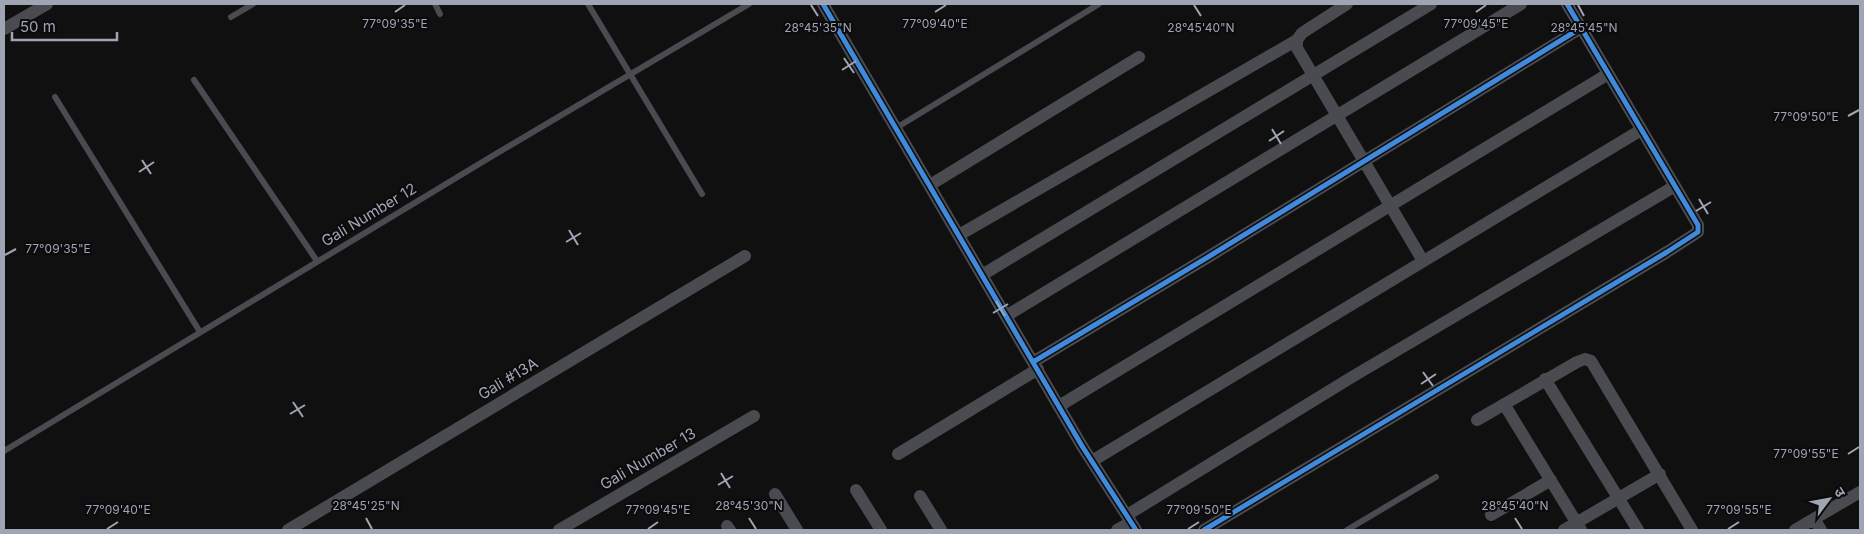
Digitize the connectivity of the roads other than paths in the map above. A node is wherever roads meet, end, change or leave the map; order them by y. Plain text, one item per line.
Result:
1 (47, 4) edge
2 (253, 4) edge
3 (435, 4) edge
4 (588, 4) edge
5 (749, 4) edge
6 (822, 4) edge
7 (1099, 4) edge
8 (1347, 4) edge
9 (1431, 4) edge
10 (1521, 4) edge
11 (1567, 4) edge
12 (440, 14) dead end
13 (231, 17) dead end
14 (1581, 28) junction
15 (4, 29) edge
16 (1297, 40) junction
17 (1139, 56) dead end
18 (1608, 74) junction
19 (631, 75) junction
20 (1312, 76) junction
21 (194, 80) dead end
22 (55, 97) dead end
23 (1336, 116) junction
24 (896, 128) junction
25 (1642, 130) junction
26 (1363, 161) junction
27 (930, 185) junction
28 (1675, 186) junction
29 (702, 194) dead end
30 (1390, 206) junction
31 (959, 235) junction
32 (745, 256) dead end
33 (317, 261) junction
34 (1423, 261) junction
35 (982, 275) junction
36 (1006, 316) junction
37 (200, 332) junction
38 (1036, 366) junction
39 (1545, 379) junction
40 (1504, 404) junction
41 (1059, 406) junction
42 (754, 416) dead end
43 (1477, 420) dead end
44 (4, 451) edge
45 (898, 454) dead end
46 (1092, 460) junction
47 (1660, 474) junction
48 (1436, 477) dead end
49 (1550, 480) junction
50 (856, 490) dead end
51 (1860, 492) edge
52 (775, 494) dead end
53 (920, 496) dead end
54 (1618, 498) junction
55 (1491, 515) dead end
56 (1814, 519) junction
57 (1132, 522) edge
58 (1579, 527) edge
59 (288, 530) edge
60 (559, 530) edge
61 (797, 530) edge
62 (881, 530) edge
63 (941, 530) edge
64 (1117, 530) edge
65 (1204, 530) edge
66 (1347, 530) edge
67 (1564, 530) edge
68 (1638, 530) edge
69 (1692, 530) edge
70 (1795, 530) edge
71 (1821, 530) edge

1 - 15 street
2 - 13 lane
3 - 12 lane
4 - 19 lane
5 - 19 lane, Gali Number 12
6 - 24 street
7 - 24 lane
8 - 16 street
9 - 20 street
10 - 23 street
11 - 14 street
14 - 18 street
14 - 26 street
16 - 20 street
16 - 31 street
17 - 27 street
18 - 25 street
18 - 30 street
19 - 29 lane
19 - 33 lane, Gali Number 12
20 - 23 street
20 - 35 street
21 - 33 lane
22 - 37 lane
23 - 26 street
23 - 36 street
24 - 27 street
25 - 28 street
25 - 34 street
26 - 30 street
26 - 38 street
27 - 31 street
28 - 57 street
28 - 65 street
30 - 34 street
30 - 41 street
31 - 35 street
32 - 59 street, Gali #13A
33 - 37 lane, Gali Number 12
34 - 46 street
35 - 36 street
36 - 38 street
37 - 44 lane, Gali Number 12
38 - 41 street
38 - 45 street
39 - 40 street
39 - 47 street
39 - 54 street
40 - 43 street
40 - 49 street
41 - 46 street
42 - 60 street, Gali Number 13
46 - 57 street
47 - 54 street
47 - 69 street
48 - 66 lane
49 - 55 street
49 - 58 street
50 - 62 street
51 - 56 street
52 - 61 street
53 - 63 street
54 - 58 street
54 - 68 street
56 - 70 street
56 - 71 street
57 - 64 street
58 - 67 street

